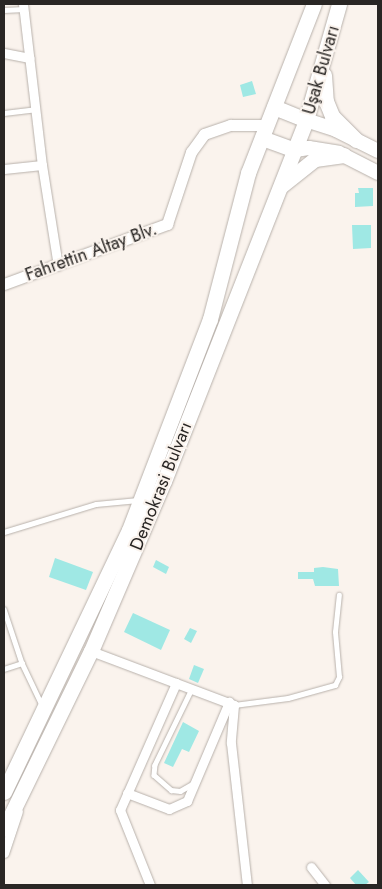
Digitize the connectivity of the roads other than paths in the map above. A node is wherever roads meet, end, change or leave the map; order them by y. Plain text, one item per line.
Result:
1 (314, 4) edge
2 (339, 4) edge
3 (24, 6) edge
4 (4, 10) edge
5 (4, 53) edge
6 (30, 58) junction
7 (325, 63) junction
8 (274, 107) junction
9 (36, 109) junction
10 (4, 113) edge
11 (306, 120) junction
12 (265, 132) junction
13 (301, 135) joint
14 (356, 140) junction
15 (295, 150) junction
16 (377, 150) edge
17 (344, 155) junction
18 (42, 165) junction
19 (4, 170) edge
20 (378, 173) edge
21 (276, 190) junction
22 (58, 266) junction
23 (4, 284) edge
24 (140, 500) junction
25 (4, 532) edge
26 (339, 595) dead end
27 (4, 609) edge
28 (92, 651) junction
29 (22, 663) junction
30 (4, 669) edge
31 (176, 683) junction
32 (192, 688) junction
33 (232, 703) junction
34 (44, 707) junction
35 (197, 781) junction
36 (5, 788) edge
37 (128, 793) junction
38 (17, 802) junction
39 (4, 829) edge
40 (4, 853) edge
41 (311, 868) dead end
42 (150, 885) edge
43 (247, 885) edge
44 (325, 885) edge

1 - 8 highway, Uşak Bulvarı
2 - 7 highway, Uşak Bulvarı
3 - 4 lane
3 - 6 street
5 - 6 street
6 - 9 street
7 - 11 highway, Uşak Bulvarı
7 - 14 highway
8 - 11 highway
8 - 12 highway, Uşak Bulvarı
9 - 10 lane
9 - 18 street
11 - 13 highway, Uşak Bulvarı
11 - 14 main road
12 - 15 highway
12 - 22 street, Fahrettin Altay Blv.
12 - 24 highway, Demokrasi Bulvarı
13 - 15 highway, Demokrasi Bulvarı
14 - 16 main road
15 - 17 main road
15 - 21 highway, Demokrasi Bulvarı
17 - 20 main road
17 - 21 highway
18 - 19 street
18 - 22 street
21 - 28 highway, Demokrasi Bulvarı
22 - 23 street, Fahrettin Altay Blv.
24 - 25 lane
24 - 34 highway, Demokrasi Bulvarı
26 - 33 lane
27 - 29 lane
28 - 31 street
28 - 38 highway, Demokrasi Bulvarı
29 - 30 lane
29 - 34 lane
31 - 32 street
31 - 37 street
32 - 33 street
32 - 35 lane
33 - 35 street
33 - 43 street
34 - 36 highway, Demokrasi Bulvarı
35 - 37 street
37 - 42 street
38 - 39 highway, Demokrasi Bulvarı
38 - 40 street
41 - 44 street

